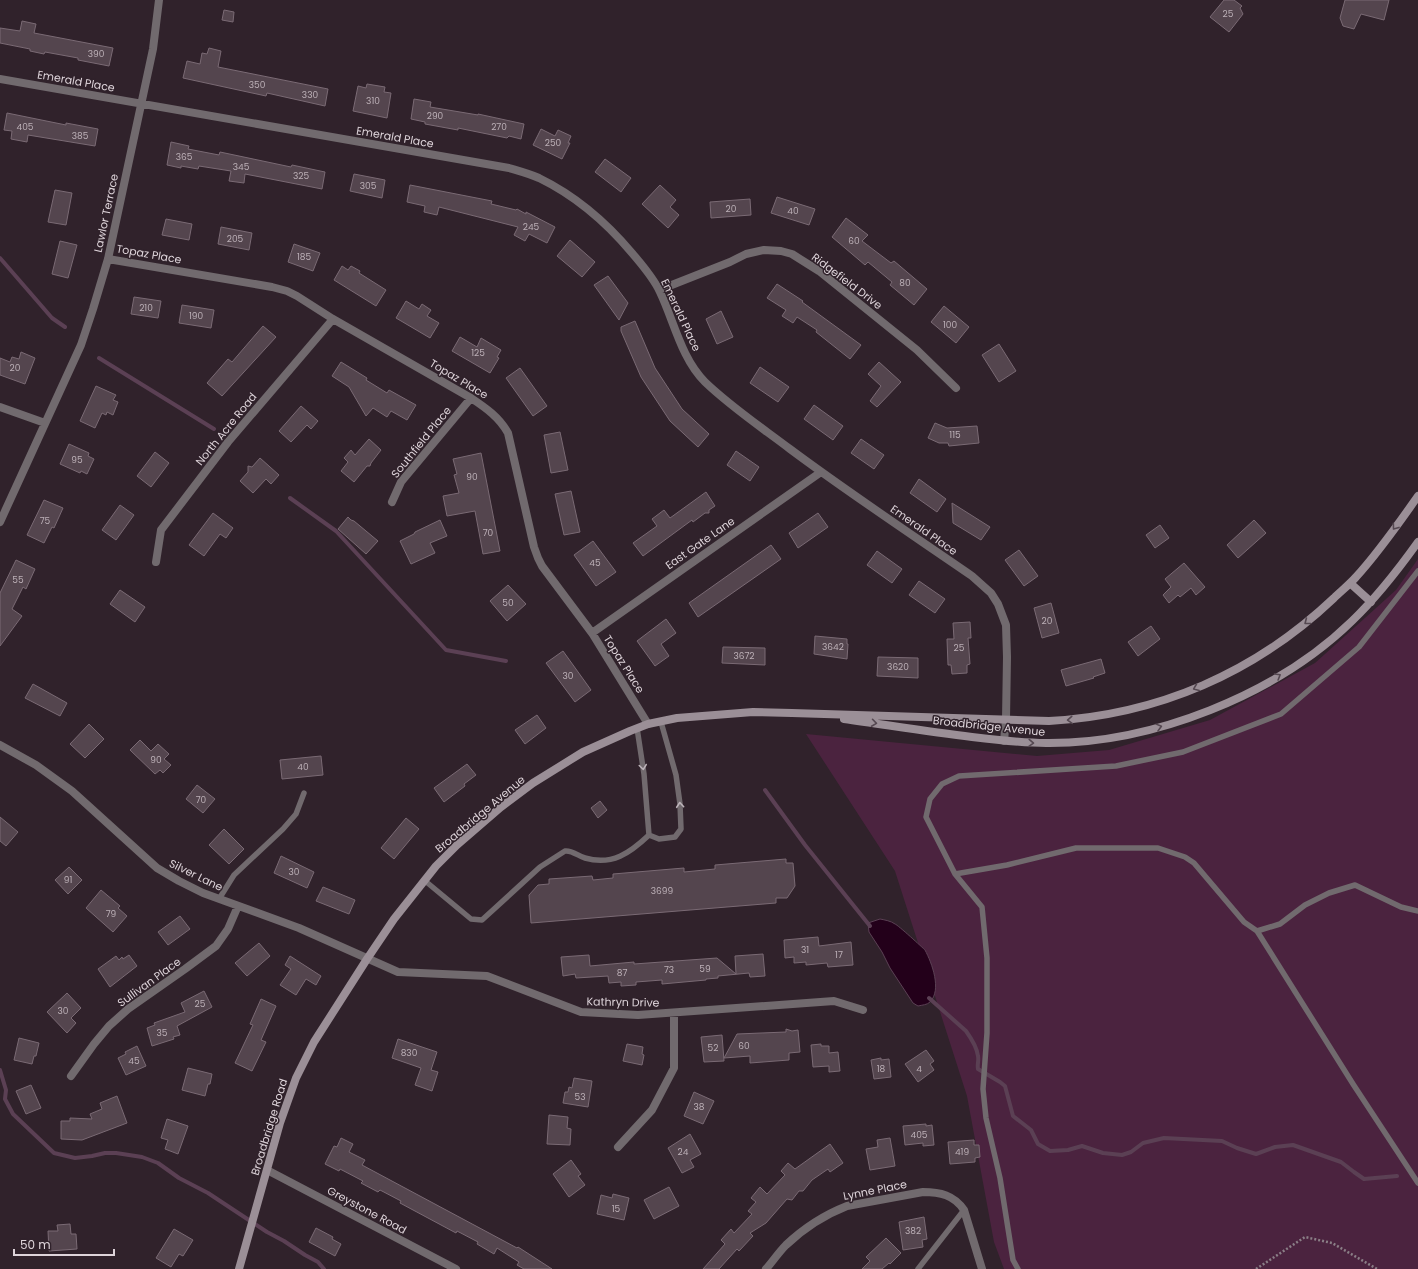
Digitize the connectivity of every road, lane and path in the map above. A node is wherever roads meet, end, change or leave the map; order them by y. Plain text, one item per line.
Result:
1 (159, 0) edge
2 (0, 79) edge
3 (141, 104) junction
4 (108, 259) junction
5 (659, 290) junction
6 (333, 319) junction
7 (956, 388) dead end
8 (471, 398) junction
9 (0, 406) edge
10 (45, 423) junction
11 (821, 472) junction
12 (1418, 496) edge
13 (392, 502) dead end
14 (0, 522) edge
15 (1418, 542) edge
16 (156, 562) dead end
17 (1418, 571) edge
18 (1350, 583) junction
19 (1371, 602) junction
20 (592, 633) junction
21 (808, 713) junction
22 (1006, 719) junction
23 (661, 722) junction
24 (648, 724) junction
25 (637, 728) junction
26 (1004, 741) junction
27 (0, 745) edge
28 (304, 793) dead end
29 (649, 835) junction
30 (955, 874) junction
31 (424, 880) junction
32 (219, 899) junction
33 (238, 906) junction
34 (1418, 911) edge
35 (1257, 930) junction
36 (367, 959) junction
37 (863, 1010) dead end
38 (674, 1013) junction
39 (71, 1076) dead end
40 (618, 1147) dead end
41 (267, 1170) junction
42 (1418, 1183) edge
43 (962, 1207) junction
44 (238, 1269) edge
45 (456, 1269) edge
46 (766, 1269) edge
47 (918, 1269) edge
48 (982, 1269) edge
49 (1018, 1269) edge
50 (1256, 1269) edge
51 (1377, 1269) edge

1 - 3 street, Lawlor Terrace
2 - 3 street, Emerald Place
3 - 4 street, Lawlor Terrace
3 - 5 street, Emerald Place
4 - 6 street, Topaz Place
4 - 10 street, Lawlor Terrace
5 - 7 street, Ridgefield Drive
5 - 11 street, Emerald Place
6 - 8 street, Topaz Place
6 - 16 street, North Acre Road
8 - 13 street, Southfield Place
8 - 20 street, Topaz Place
9 - 10 street
10 - 14 street, Lawlor Terrace
11 - 20 street, East Gate Lane
11 - 22 street, Emerald Place
12 -> 18 main road, Broadbridge Avenue
15 - 19 main road, Broadbridge Avenue
17 - 30 lane
18 - 19 main road
18 -> 22 main road, Broadbridge Avenue
26 -> 19 main road, Broadbridge Avenue
20 - 24 street, Topaz Place
21 - 22 main road, Broadbridge Avenue
21 - 23 main road, Broadbridge Avenue
21 -> 26 main road, Broadbridge Avenue
22 - 26 street, Emerald Place
23 - 24 main road, Broadbridge Avenue
29 -> 23 lane
24 - 25 main road, Broadbridge Avenue
25 -> 29 lane
25 - 31 main road, Broadbridge Avenue
27 - 32 street, Silver Lane
28 - 32 lane
29 - 31 lane
30 - 35 lane
30 - 49 lane
31 - 36 main road, Broadbridge Avenue
32 - 33 street, Silver Lane
33 - 36 street, Silver Lane
33 - 39 street, Sullivan Place
34 - 35 lane
35 - 42 lane
36 - 38 street, Kathryn Drive
36 - 41 main road, Broadbridge Road
37 - 38 street, Kathryn Drive
38 - 40 street
41 - 44 main road, Broadbridge Road
41 - 45 street, Greystone Road
43 - 46 street, Lynne Place
43 - 47 lane
43 - 48 street
50 - 51 path

